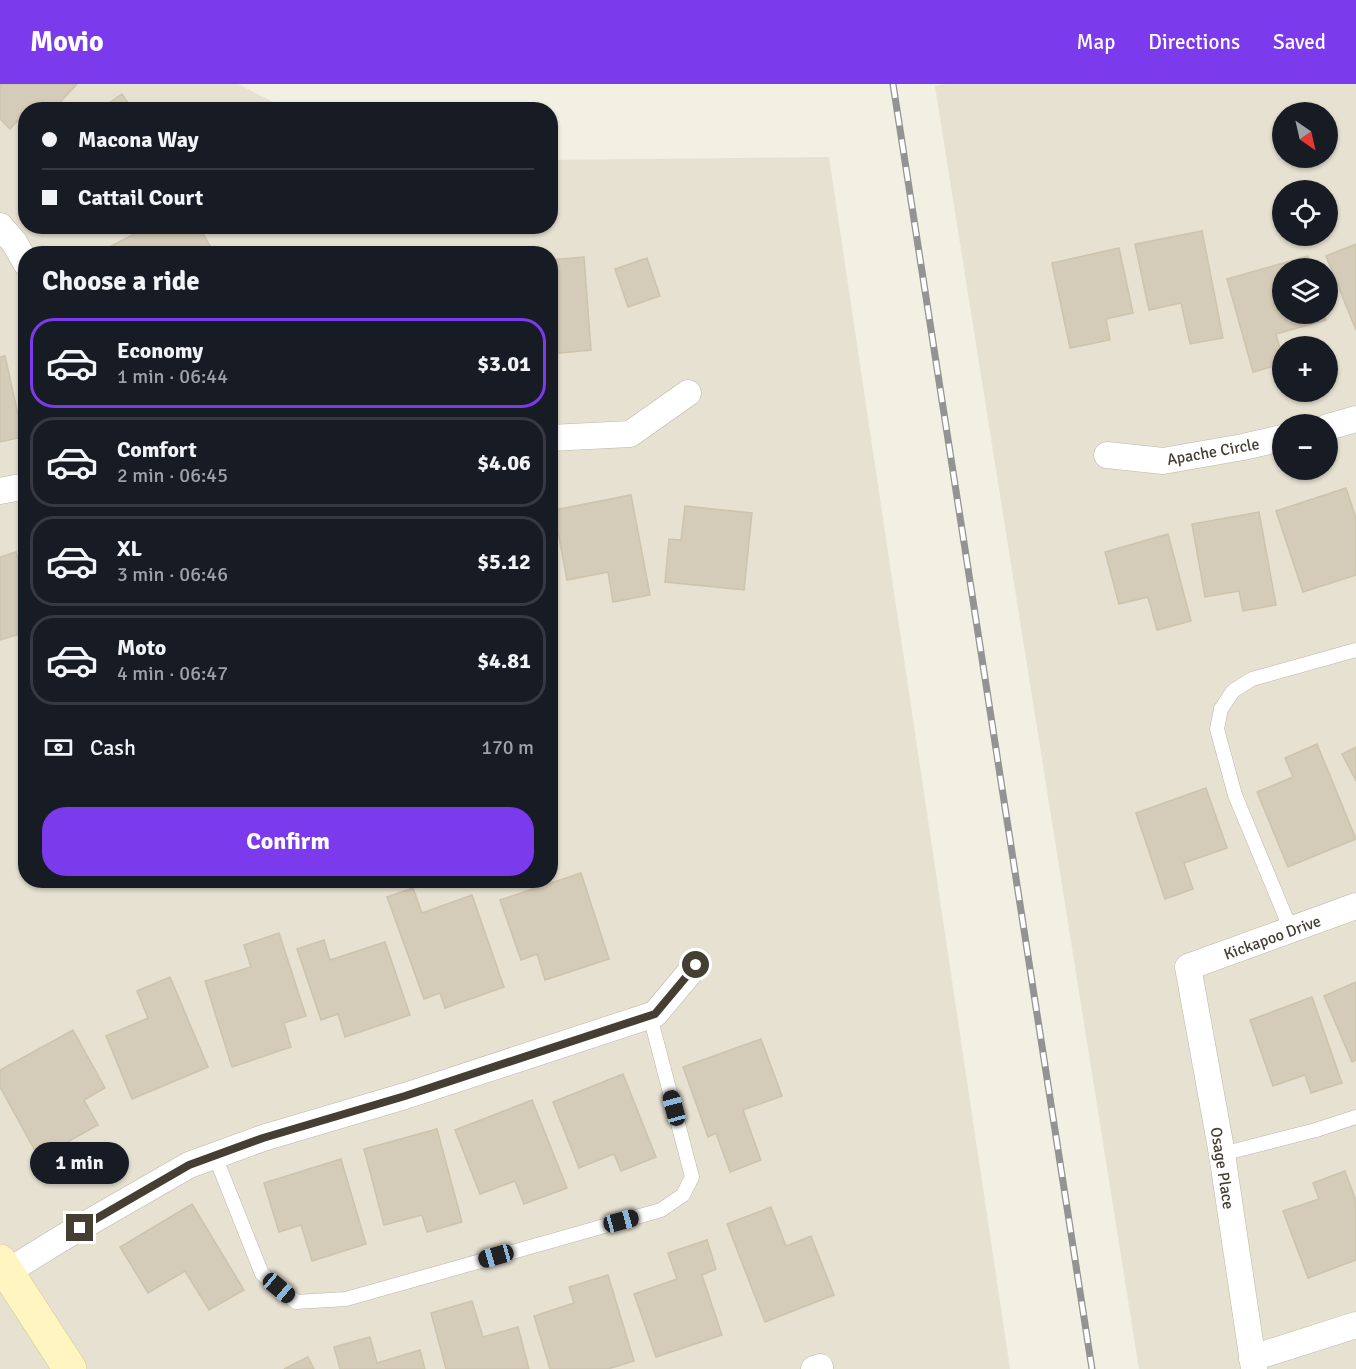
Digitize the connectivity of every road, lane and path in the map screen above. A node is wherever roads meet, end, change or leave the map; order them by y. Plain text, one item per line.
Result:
1 (0, 226) edge
2 (18, 249) edge
3 (688, 393) dead end
4 (1356, 419) edge
5 (1338, 424) edge
6 (558, 438) edge
7 (1272, 440) edge
8 (1107, 455) dead end
9 (18, 488) edge
10 (0, 491) edge
11 (1356, 650) edge
12 (1356, 906) edge
13 (1291, 930) junction
14 (696, 965) dead end
15 (1188, 967) joint
16 (653, 1015) junction
17 (1356, 1117) edge
18 (1222, 1154) junction
19 (215, 1156) junction
20 (4, 1267) edge
21 (1356, 1325) edge
22 (1253, 1364) edge
23 (70, 1369) edge

1 - 2 street
3 - 6 street
4 - 5 street
7 - 8 street, Apache Circle
9 - 10 street
11 - 13 lane
12 - 13 street, Kickapoo Drive
13 - 15 street, Kickapoo Drive
14 - 16 street
15 - 18 street, Osage Place
16 - 19 street
16 - 19 lane
17 - 18 lane
18 - 22 street, Osage Place
19 - 20 street
20 - 23 street
21 - 22 street

